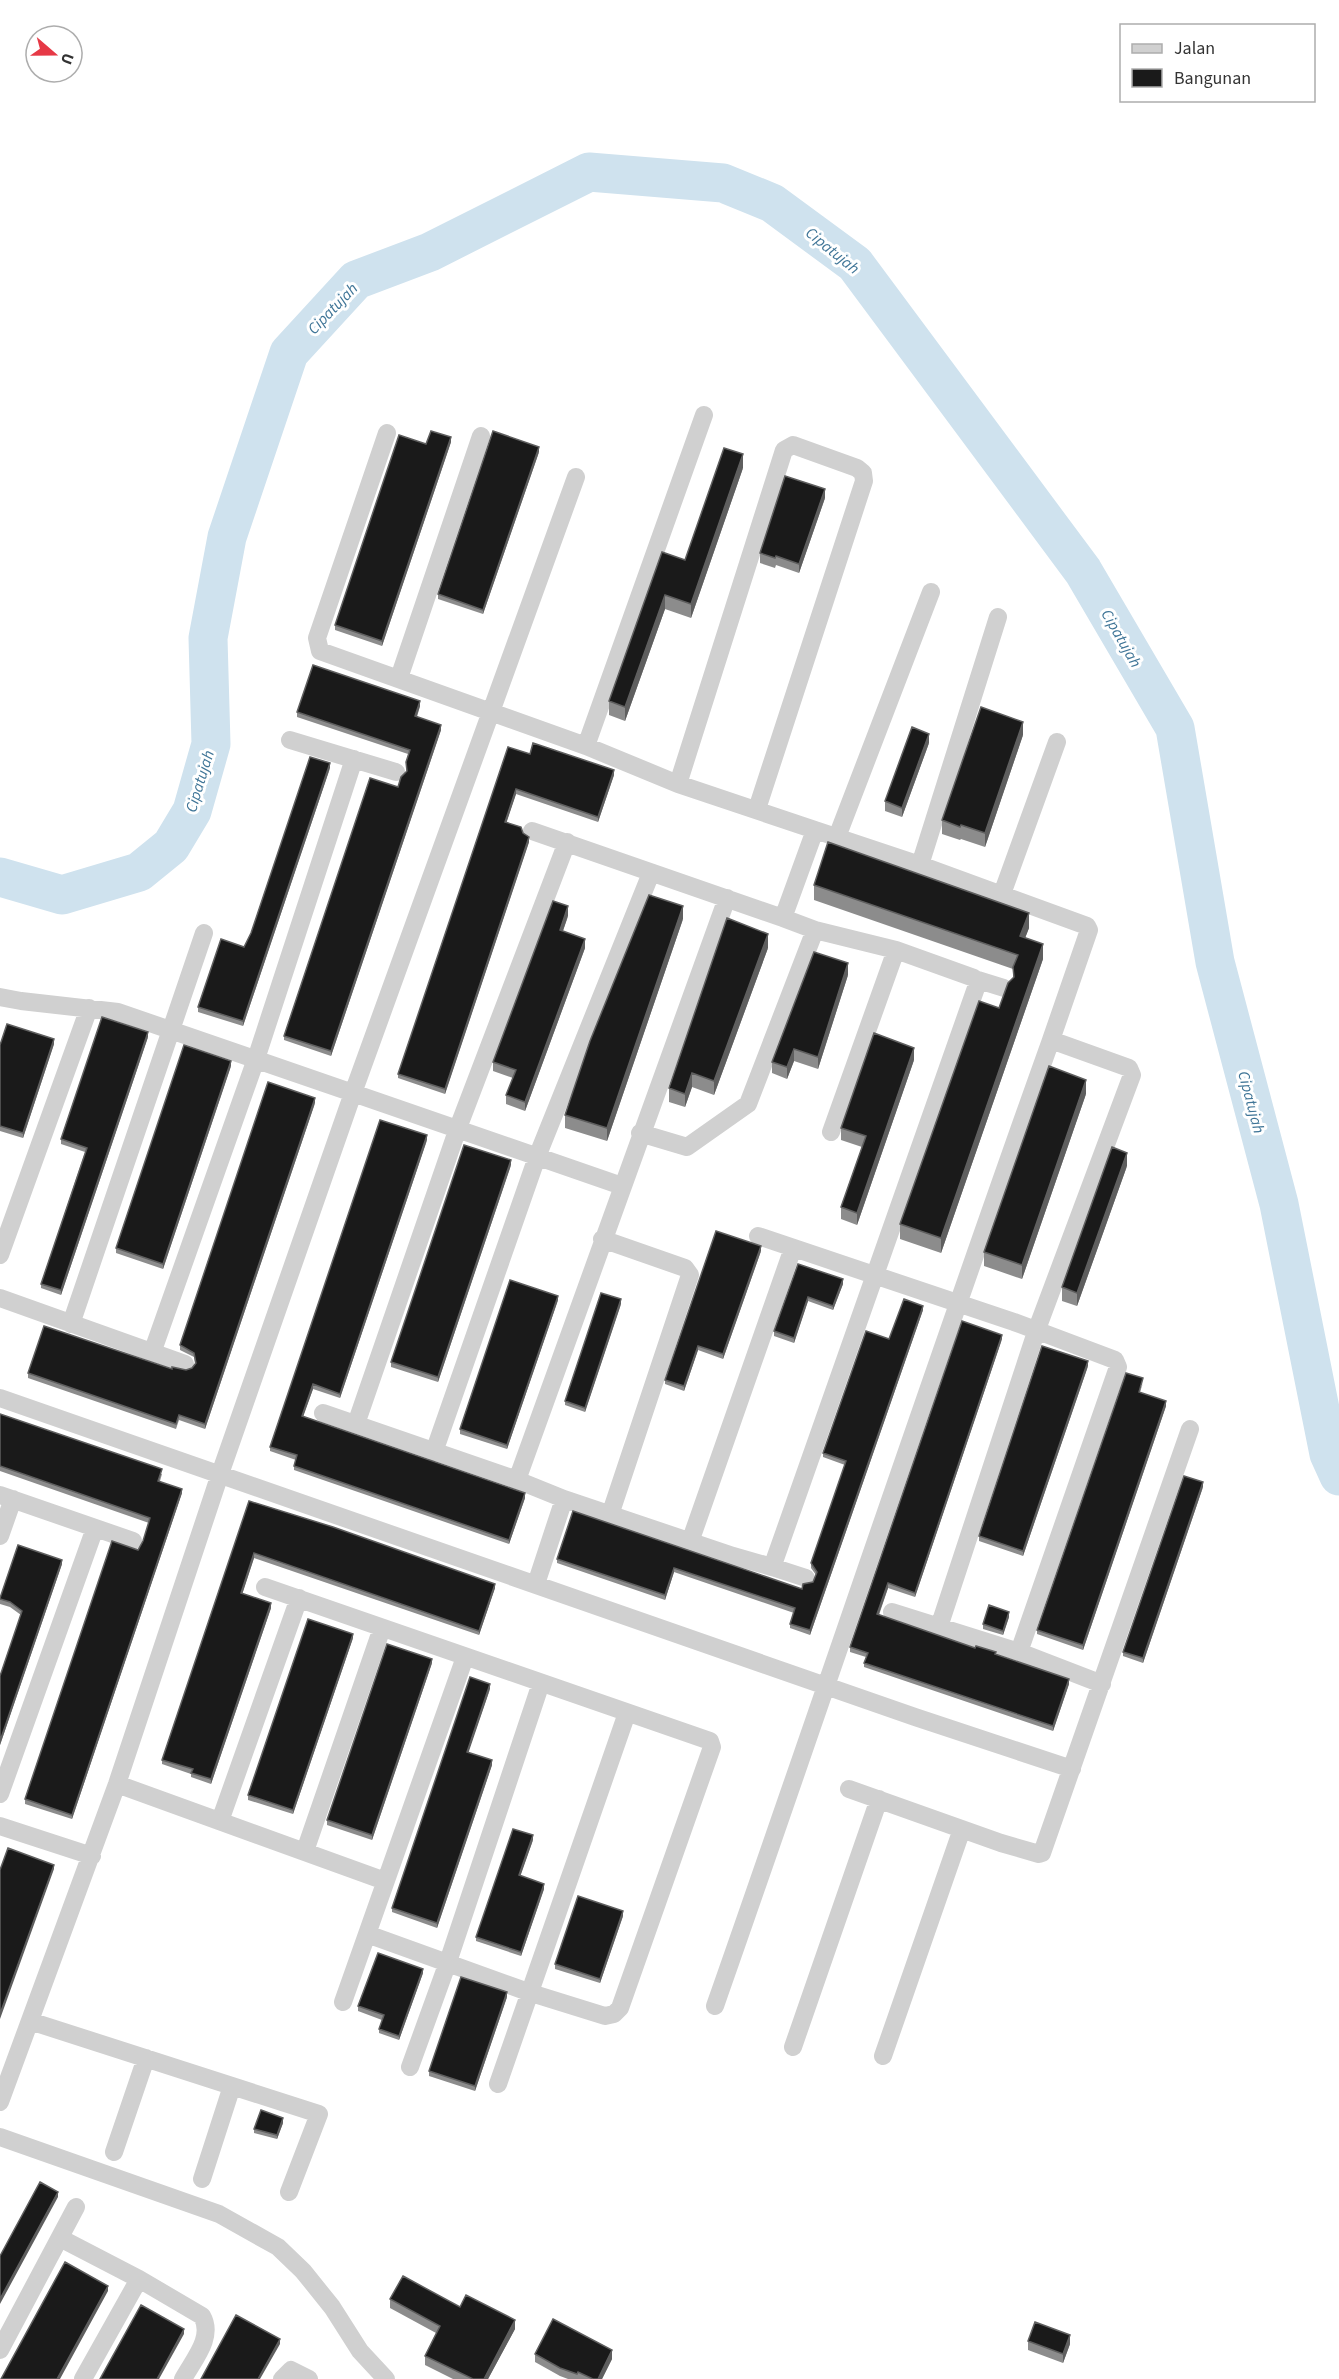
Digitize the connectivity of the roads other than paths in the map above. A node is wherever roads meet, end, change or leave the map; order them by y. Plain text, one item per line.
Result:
1 (704, 415) dead end
2 (387, 433) dead end
3 (481, 436) dead end
4 (576, 477) dead end
5 (931, 592) dead end
6 (998, 618) dead end
7 (399, 678) junction
8 (490, 712) junction
9 (290, 740) dead end
10 (1057, 742) dead end
11 (586, 746) junction
12 (354, 759) junction
13 (396, 772) dead end
14 (678, 784) junction
15 (757, 809) junction
16 (815, 830) junction
17 (532, 831) dead end
18 (837, 837) junction
19 (567, 842) junction
20 (920, 865) junction
21 (651, 873) junction
22 (1002, 894) junction
23 (727, 898) junction
24 (783, 918) junction
25 (815, 930) junction
26 (204, 933) dead end
27 (896, 950) junction
28 (975, 979) junction
29 (1004, 988) edge
30 (0, 997) edge
31 (89, 1008) junction
32 (171, 1029) junction
33 (1051, 1040) junction
34 (256, 1059) junction
35 (353, 1093) junction
36 (458, 1128) junction
37 (831, 1132) dead end
38 (640, 1133) junction
39 (537, 1157) junction
40 (622, 1186) junction
41 (758, 1236) dead end
42 (602, 1239) junction
43 (793, 1248) junction
44 (0, 1255) edge
45 (876, 1275) junction
46 (0, 1298) edge
47 (957, 1303) junction
48 (71, 1324) junction
49 (1037, 1329) junction
50 (152, 1353) junction
51 (185, 1364) dead end
52 (0, 1398) edge
53 (323, 1413) dead end
54 (356, 1424) junction
55 (1190, 1430) dead end
56 (434, 1452) junction
57 (220, 1474) junction
58 (517, 1480) junction
59 (7, 1497) edge
60 (564, 1499) junction
61 (610, 1515) junction
62 (95, 1528) junction
63 (0, 1536) edge
64 (133, 1541) dead end
65 (690, 1542) junction
66 (772, 1567) junction
67 (806, 1578) dead end
68 (536, 1584) junction
69 (265, 1587) dead end
70 (299, 1598) junction
71 (892, 1612) dead end
72 (939, 1627) junction
73 (382, 1628) junction
74 (1019, 1652) junction
75 (465, 1657) junction
76 (541, 1683) junction
77 (1102, 1684) junction
78 (827, 1685) junction
79 (627, 1713) junction
80 (1072, 1769) junction
81 (117, 1784) junction
82 (849, 1789) dead end
83 (0, 1794) edge
84 (879, 1799) junction
85 (220, 1821) junction
86 (0, 1826) edge
87 (962, 1829) junction
88 (305, 1851) junction
89 (92, 1856) junction
90 (385, 1881) junction
91 (367, 1934) junction
92 (448, 1962) junction
93 (531, 1993) junction
94 (343, 2002) dead end
95 (715, 2006) dead end
96 (30, 2021) junction
97 (793, 2047) dead end
98 (883, 2056) dead end
99 (146, 2058) junction
100 (411, 2067) dead end
101 (498, 2084) dead end
102 (232, 2086) junction
103 (0, 2102) edge
104 (0, 2137) edge
105 (114, 2152) dead end
106 (202, 2179) dead end
107 (289, 2192) dead end
108 (76, 2207) dead end
109 (60, 2238) junction
110 (139, 2279) junction
111 (0, 2350) edge
112 (83, 2379) edge
113 (183, 2379) edge
114 (282, 2379) edge
115 (309, 2379) edge
116 (386, 2379) edge

1 - 11 street
2 - 7 street
3 - 7 street
4 - 8 street
5 - 18 street
6 - 20 street
7 - 8 street
8 - 11 street
8 - 35 street
9 - 12 street
10 - 22 street
11 - 14 street
12 - 13 street
12 - 34 street
14 - 15 street
14 - 15 street
15 - 16 street
16 - 18 street
16 - 24 street
17 - 19 street
18 - 20 street
19 - 21 street
19 - 36 street
20 - 22 street
21 - 23 street
21 - 39 street
22 - 33 street
23 - 24 street
23 - 38 street
24 - 25 street
25 - 27 street
25 - 38 street
26 - 32 street
27 - 28 street
27 - 37 street
28 - 29 street
28 - 45 street
30 - 31 street
31 - 32 street
31 - 44 street
32 - 34 street
32 - 48 street
33 - 47 street
33 - 49 street
34 - 35 street
34 - 50 street
35 - 36 street
35 - 57 street
36 - 39 street
36 - 54 street
38 - 40 street
39 - 40 street
39 - 56 street
40 - 42 street
41 - 43 street
42 - 58 street
42 - 61 street
43 - 45 street
43 - 65 street
45 - 47 street
45 - 66 street
46 - 48 street
47 - 49 street
47 - 78 street
48 - 50 street
49 - 72 street
49 - 74 street
50 - 51 street
52 - 57 street
53 - 54 street
54 - 56 street
55 - 77 street
56 - 58 street
57 - 68 street
57 - 81 street
58 - 60 street
59 - 62 street
59 - 63 street
60 - 61 street
60 - 68 street
61 - 65 street
62 - 64 street
62 - 83 street
65 - 66 street
66 - 67 street
68 - 78 street
69 - 70 street
70 - 73 street
70 - 85 street
71 - 72 street
72 - 74 street
73 - 75 street
73 - 88 street
74 - 77 street
75 - 76 street
75 - 90 street
76 - 79 street
76 - 92 street
77 - 80 street
78 - 80 street
78 - 95 street
79 - 93 street
79 - 93 street
80 - 87 street
81 - 85 street
81 - 89 street
82 - 84 street
84 - 87 street
84 - 97 street
85 - 88 street
86 - 89 street
87 - 98 street
88 - 90 street
89 - 96 street
90 - 91 street
91 - 92 street
91 - 94 street
92 - 93 street
92 - 100 street
93 - 101 street
96 - 99 street
96 - 103 street
99 - 102 street
99 - 105 street
102 - 106 street
102 - 107 street
104 - 116 street
108 - 109 street
109 - 110 street
109 - 111 street
110 - 112 street
110 - 113 street
114 - 115 street

